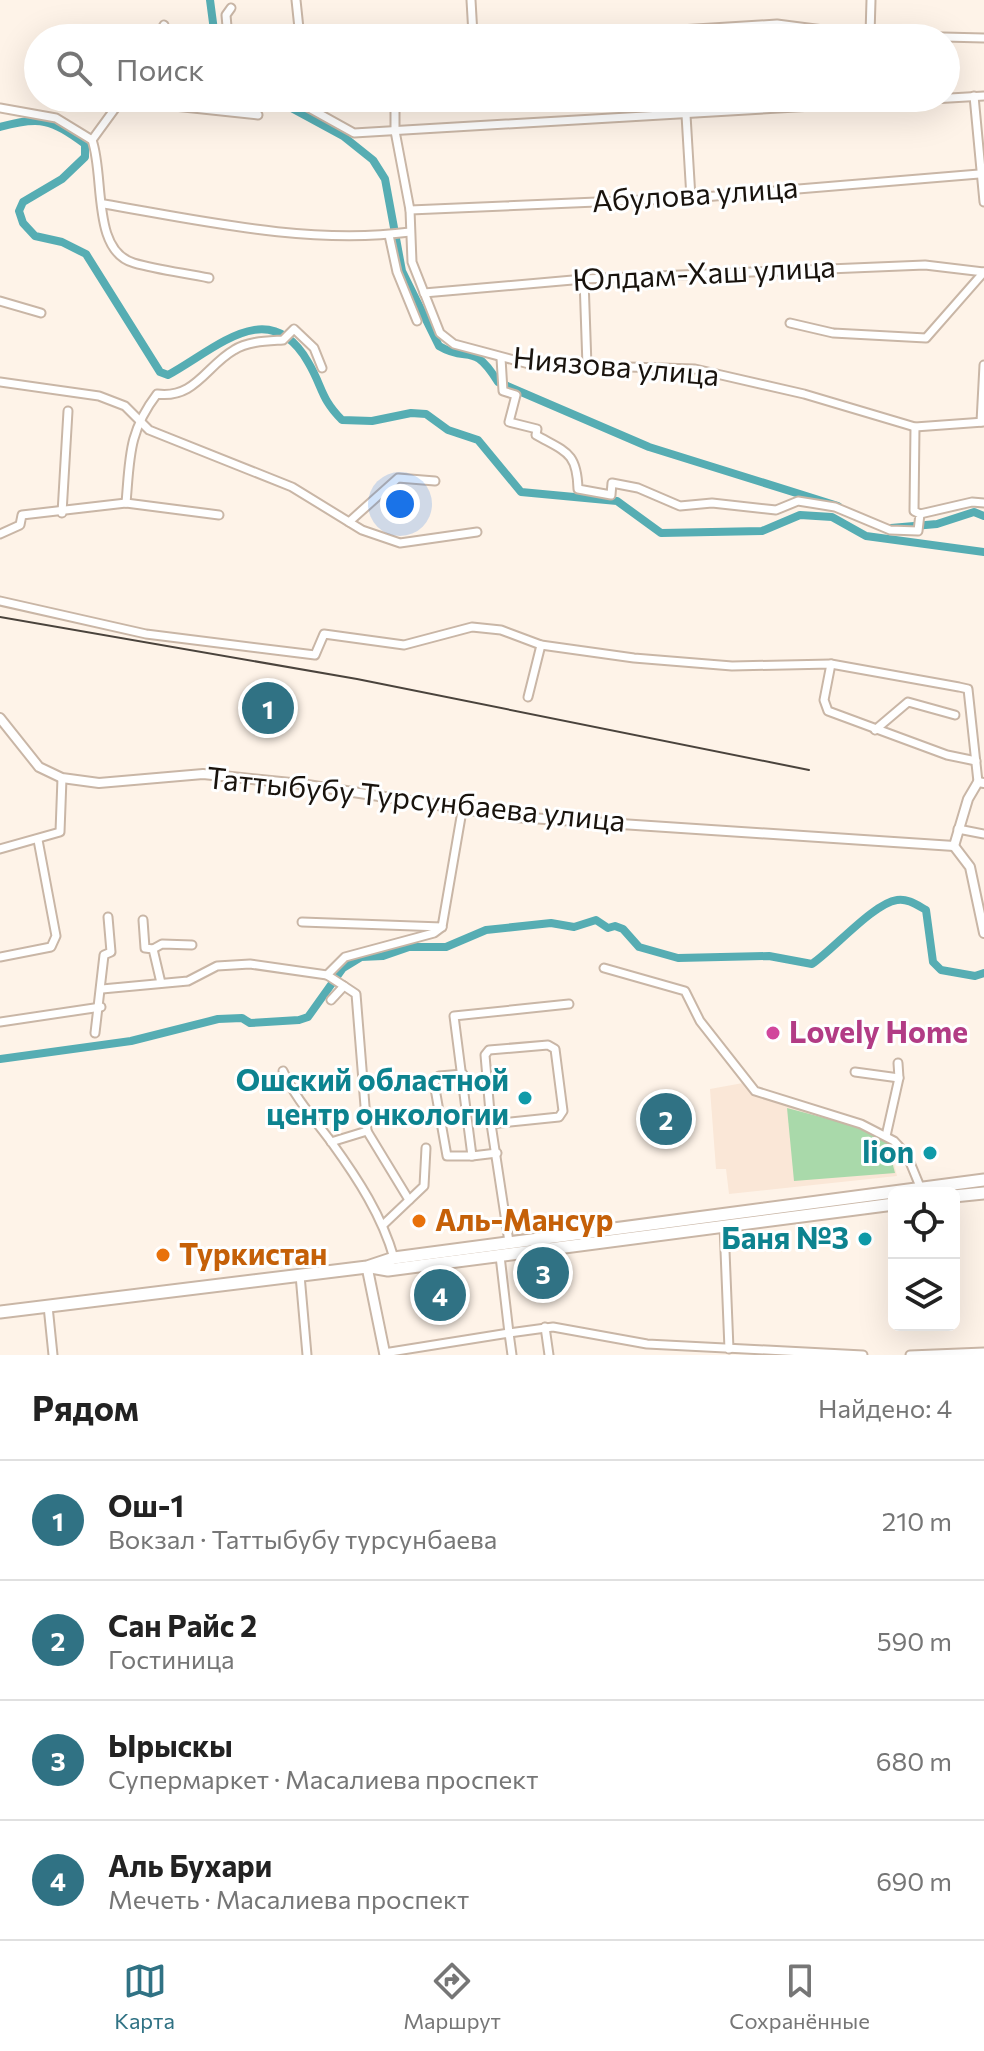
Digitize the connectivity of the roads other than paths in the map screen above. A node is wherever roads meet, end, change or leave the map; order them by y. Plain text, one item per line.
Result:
1 (296, 0) edge
2 (471, 0) edge
3 (871, 0) edge
4 (231, 8) dead end
5 (227, 24) edge
6 (299, 24) edge
7 (472, 24) edge
8 (867, 24) edge
9 (960, 38) edge
10 (984, 38) edge
11 (974, 96) junction
12 (984, 96) edge
13 (960, 97) edge
14 (0, 108) edge
15 (112, 112) edge
16 (234, 112) edge
17 (316, 112) edge
18 (395, 112) edge
19 (725, 112) edge
20 (258, 115) dead end
21 (686, 115) junction
22 (395, 131) junction
23 (92, 140) junction
24 (981, 160) edge
25 (979, 174) junction
26 (691, 198) junction
27 (984, 202) edge
28 (104, 204) junction
29 (410, 210) junction
30 (407, 232) junction
31 (391, 235) junction
32 (984, 272) edge
33 (209, 278) dead end
34 (584, 279) junction
35 (424, 293) junction
36 (0, 301) edge
37 (41, 313) dead end
38 (417, 321) dead end
39 (790, 323) dead end
40 (501, 358) junction
41 (984, 365) edge
42 (587, 366) junction
43 (322, 368) dead end
44 (0, 382) edge
45 (68, 411) dead end
46 (139, 418) junction
47 (983, 422) edge
48 (915, 427) junction
49 (435, 481) dead end
50 (126, 503) junction
51 (984, 503) edge
52 (62, 513) junction
53 (219, 515) dead end
54 (920, 521) junction
55 (349, 522) junction
56 (477, 532) dead end
57 (0, 534) edge
58 (0, 601) edge
59 (541, 645) junction
60 (831, 664) junction
61 (528, 697) dead end
62 (955, 715) dead end
63 (0, 718) edge
64 (875, 730) junction
65 (976, 761) junction
66 (62, 778) junction
67 (981, 783) edge
68 (462, 811) junction
69 (958, 829) junction
70 (984, 834) edge
71 (38, 840) junction
72 (954, 846) junction
73 (0, 849) edge
74 (108, 917) dead end
75 (143, 920) dead end
76 (302, 922) dead end
77 (442, 927) junction
78 (984, 933) edge
79 (192, 945) dead end
80 (153, 949) junction
81 (0, 957) edge
82 (604, 968) dead end
83 (328, 976) junction
84 (161, 983) junction
85 (341, 985) junction
86 (102, 989) junction
87 (331, 1000) dead end
88 (569, 1004) dead end
89 (101, 1007) junction
90 (0, 1022) edge
91 (95, 1033) dead end
92 (898, 1063) dead end
93 (283, 1071) dead end
94 (855, 1072) dead end
95 (463, 1074) junction
96 (899, 1078) junction
97 (491, 1124) junction
98 (367, 1131) junction
99 (886, 1136) junction
100 (331, 1142) junction
101 (426, 1148) dead end
102 (497, 1153) junction
103 (472, 1156) junction
104 (984, 1180) edge
105 (920, 1187) edge
106 (935, 1187) edge
107 (888, 1193) edge
108 (984, 1193) edge
109 (960, 1195) edge
110 (409, 1200) junction
111 (888, 1205) edge
112 (384, 1224) junction
113 (724, 1226) junction
114 (509, 1242) junction
115 (500, 1256) junction
116 (394, 1258) junction
117 (367, 1267) junction
118 (300, 1275) junction
119 (48, 1306) junction
120 (0, 1312) edge
121 (545, 1327) junction
122 (509, 1333) junction
123 (729, 1349) junction
124 (717, 1352) edge
125 (782, 1352) edge
126 (984, 1352) edge
127 (384, 1354) edge
128 (827, 1354) edge
129 (53, 1355) edge
130 (307, 1355) edge
131 (512, 1355) edge
132 (549, 1355) edge
133 (863, 1355) edge
134 (910, 1355) edge

1 - 6 street
2 - 7 street
3 - 8 street
4 - 5 street
9 - 10 street
11 - 12 street
11 - 13 street
11 - 24 street
14 - 23 street
15 - 23 street
16 - 20 street
17 - 22 street
18 - 22 street, Ниязова улица
19 - 21 street
21 - 22 street
21 - 26 street
22 - 29 street, Ниязова улица
23 - 28 street
24 - 25 street
25 - 26 street, Абулова улица
25 - 27 street
26 - 29 street, Абулова улица
28 - 31 street
28 - 33 street
29 - 30 street, Ниязова улица
30 - 31 street
30 - 35 street, Ниязова улица
31 - 38 street
32 - 34 street, Юлдам-Хаш улица
32 - 39 street
34 - 35 street, Юлдам-Хаш улица
34 - 42 street
35 - 40 street, Ниязова улица
36 - 37 street
40 - 42 street, Ниязова улица
40 - 54 street
41 - 47 street
42 - 48 street, Ниязова улица
43 - 46 street
44 - 46 street
45 - 52 street
46 - 50 street
46 - 55 street
47 - 48 street, Ниязова улица
48 - 54 street
49 - 55 street
50 - 52 street
50 - 53 street
51 - 54 street
52 - 57 street
55 - 56 street
58 - 59 street
59 - 60 street
59 - 61 street
60 - 64 street
60 - 65 street
62 - 64 street
63 - 66 street, Таттыбубу Турсунбаева улица
64 - 65 street
65 - 67 street
66 - 68 street, Таттыбубу Турсунбаева улица
66 - 71 street
67 - 69 street
68 - 72 street, Таттыбубу Турсунбаева улица
68 - 77 street
69 - 70 street
69 - 72 street
71 - 73 street
71 - 81 street
72 - 78 street
74 - 86 street
75 - 80 street
76 - 77 street
77 - 83 street
79 - 80 street
80 - 84 street
82 - 99 street
83 - 84 street
83 - 85 street
84 - 86 street
85 - 87 street
85 - 98 street
86 - 89 street
88 - 95 street
89 - 90 street
89 - 91 street
92 - 96 street
93 - 100 street
94 - 96 street
95 - 103 street
95 - 103 street
96 - 99 street
97 - 97 street
97 - 102 street
98 - 100 street
98 - 110 street
99 - 105 street
100 - 112 street
101 - 110 street
102 - 103 street
102 - 114 street
104 - 106 main road
107 - 114 main road
108 - 109 main road
110 - 112 street
111 - 113 main road
112 - 116 street
113 - 115 main road
113 - 123 street
114 - 116 main road
115 - 117 main road
115 - 122 street
116 - 117 main road
117 - 118 main road
117 - 127 main road
118 - 119 main road
118 - 130 street
119 - 120 main road
119 - 129 street
121 - 122 street
121 - 124 street
121 - 132 street
122 - 127 street
122 - 131 street
123 - 124 street
123 - 125 street
125 - 128 street
126 - 134 street
128 - 133 street

